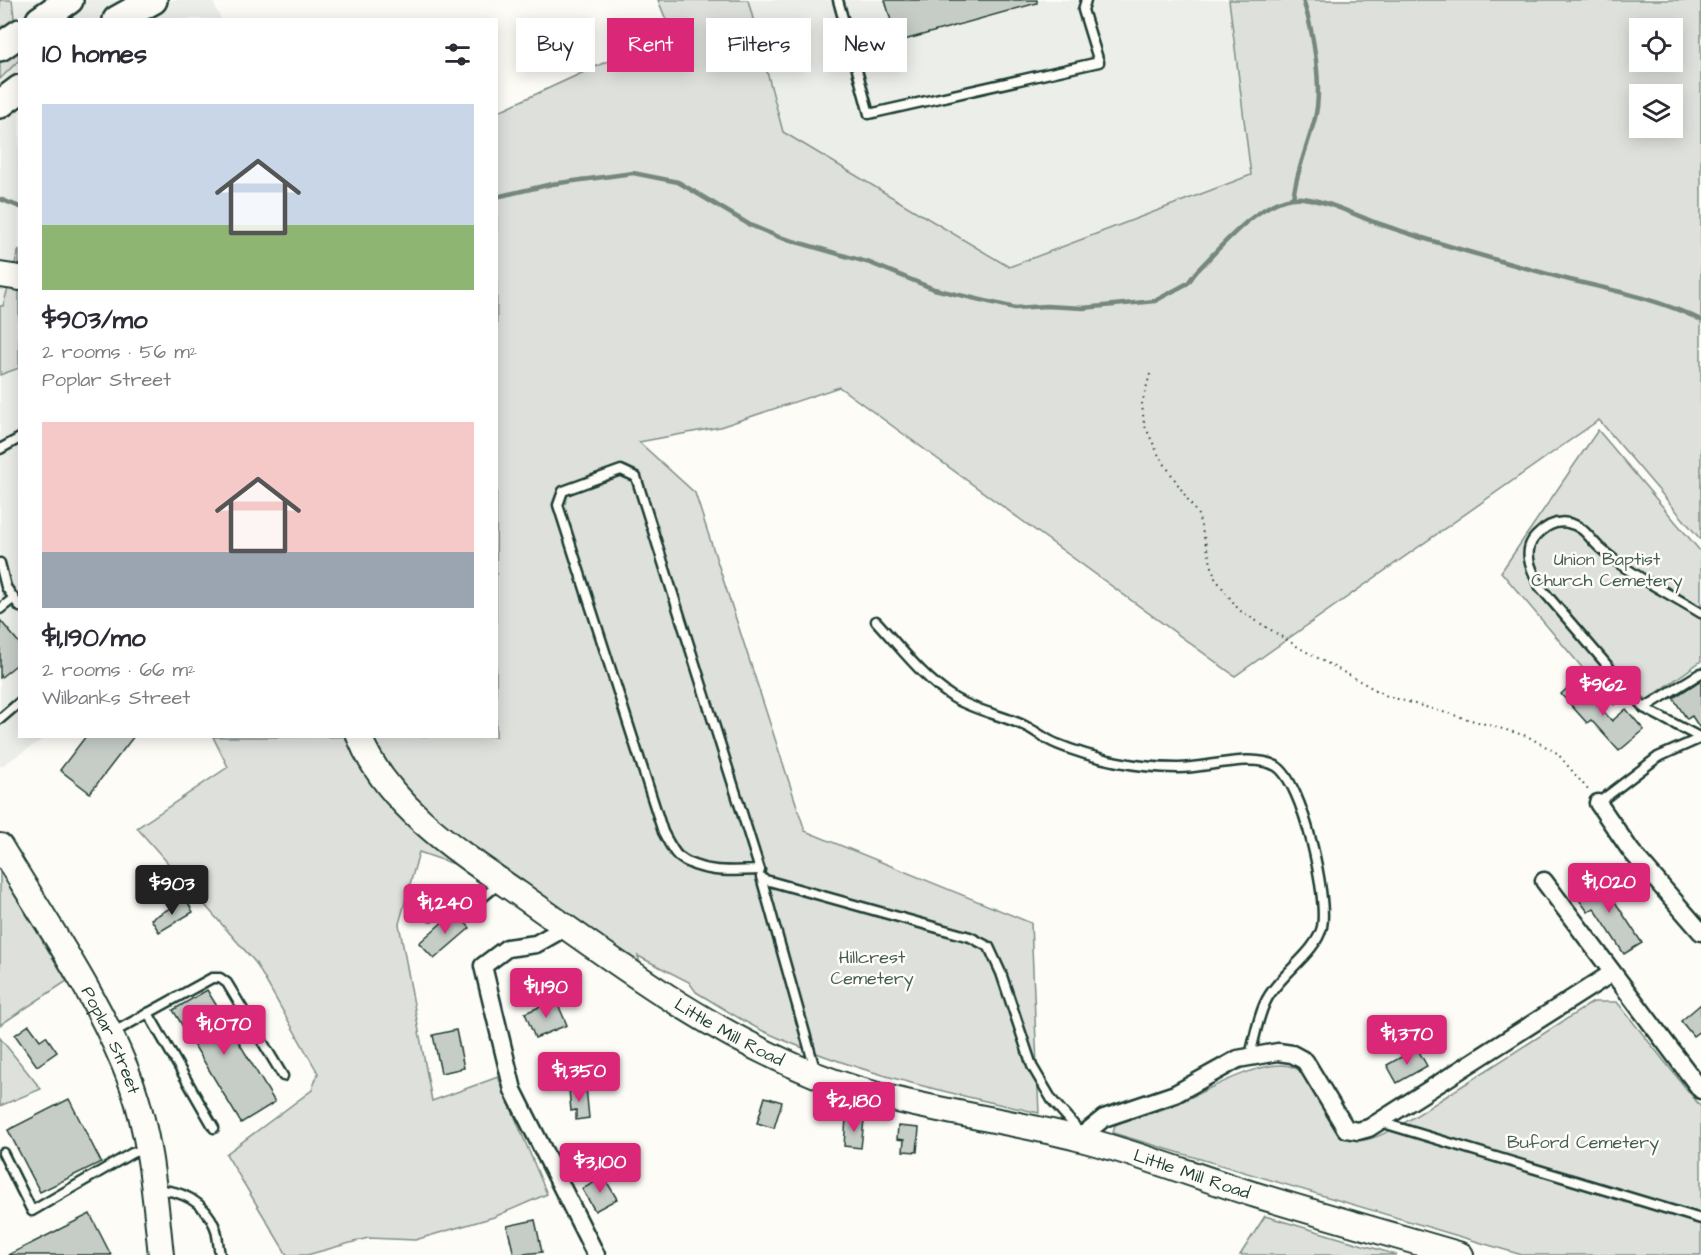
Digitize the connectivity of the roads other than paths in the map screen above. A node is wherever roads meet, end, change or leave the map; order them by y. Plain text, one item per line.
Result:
1 (69, 0) edge
2 (153, 0) edge
3 (838, 0) edge
4 (1086, 0) edge
5 (43, 18) edge
6 (121, 18) edge
7 (18, 34) edge
8 (0, 47) edge
9 (18, 90) edge
10 (0, 104) edge
11 (0, 275) edge
12 (18, 278) edge
13 (18, 439) edge
14 (0, 449) edge
15 (0, 563) edge
16 (14, 598) junction
17 (18, 604) edge
18 (0, 609) edge
19 (1701, 613) edge
20 (876, 621) dead end
21 (1701, 673) edge
22 (18, 704) edge
23 (1644, 708) junction
24 (0, 719) edge
25 (361, 738) edge
26 (1701, 738) edge
27 (1598, 803) joint
28 (0, 846) edge
29 (761, 875) junction
30 (1544, 881) dead end
31 (502, 882) junction
32 (430, 916) dead end
33 (566, 927) junction
34 (1701, 932) edge
35 (1612, 974) junction
36 (148, 1013) junction
37 (111, 1034) junction
38 (1250, 1055) junction
39 (817, 1075) junction
40 (283, 1076) dead end
41 (1701, 1090) edge
42 (1379, 1121) junction
43 (214, 1128) dead end
44 (1079, 1138) junction
45 (148, 1148) junction
46 (3, 1153) dead end
47 (154, 1190) junction
48 (1701, 1219) edge
49 (161, 1255) edge
50 (220, 1255) edge
51 (596, 1255) edge
52 (1461, 1255) edge

1 - 5 main road
2 - 6 main road
3 - 4 lane
7 - 8 main road
9 - 10 main road
11 - 12 street
13 - 14 lane
15 - 16 lane
16 - 17 lane
16 - 18 lane
19 - 23 lane
20 - 38 lane
21 - 23 lane
22 - 24 lane
23 - 26 lane
25 - 31 street, Little Mill Road
26 - 27 lane
27 - 34 street
28 - 37 street, Poplar Street
29 - 29 lane
29 - 39 lane
29 - 44 lane
30 - 35 street
31 - 32 lane
31 - 33 street, Little Mill Road
33 - 39 street, Little Mill Road
33 - 51 street
35 - 41 street
35 - 42 street
36 - 37 lane
36 - 40 lane
36 - 43 lane
37 - 45 street, Poplar Street
38 - 42 street
38 - 44 street
39 - 44 street, Little Mill Road
42 - 48 lane
44 - 52 street, Little Mill Road
45 - 46 lane
45 - 47 street, Poplar Street
47 - 49 street, Poplar Street
47 - 50 lane

